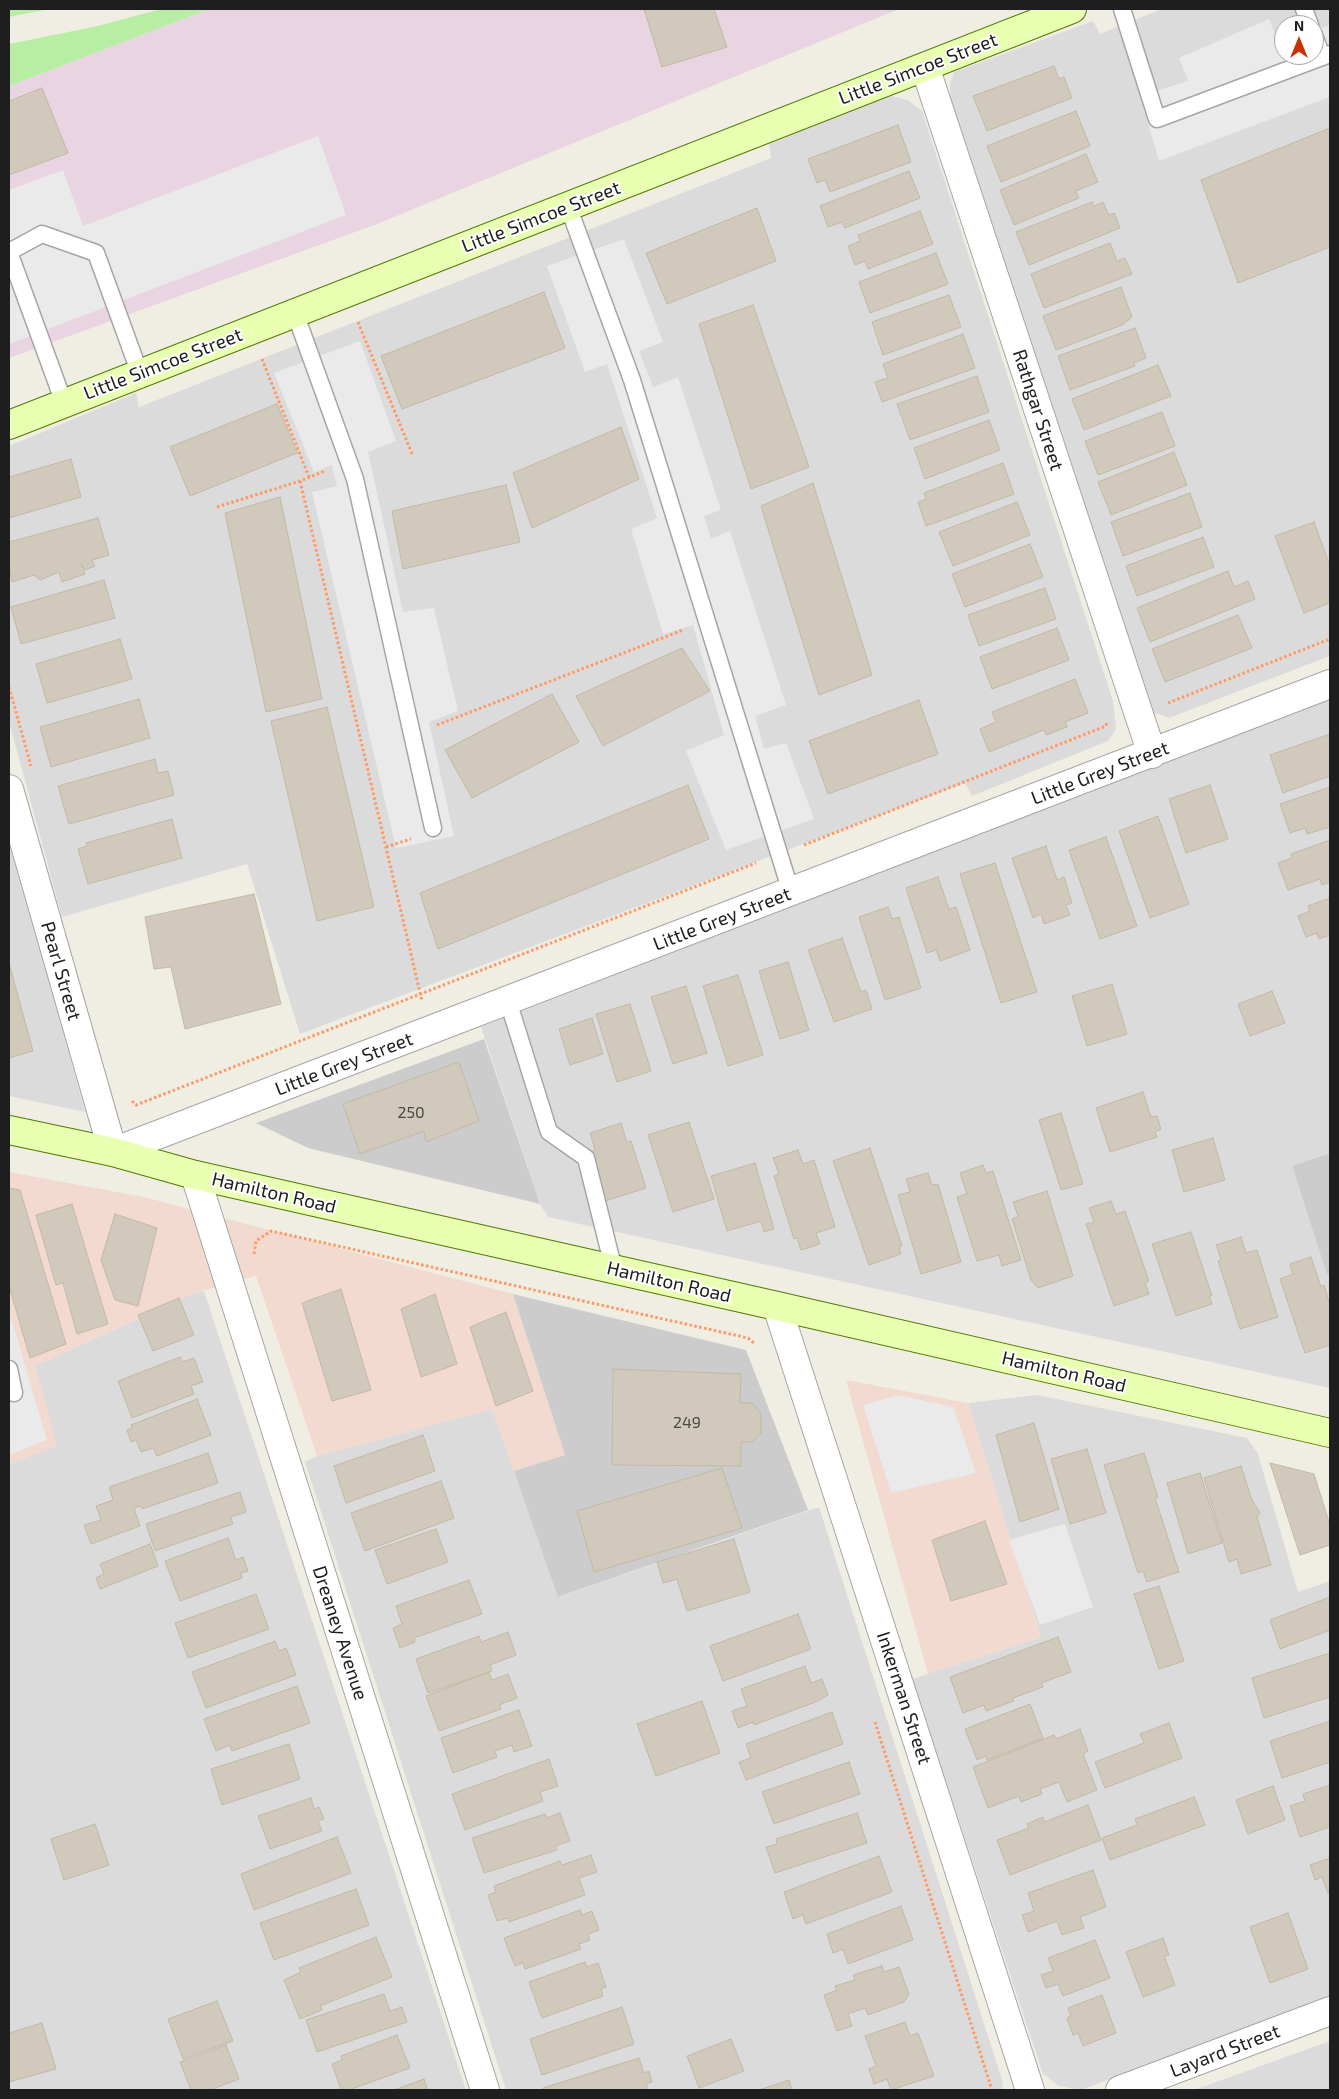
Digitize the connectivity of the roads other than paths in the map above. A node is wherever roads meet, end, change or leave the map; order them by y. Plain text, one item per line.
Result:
1 (1072, 9) edge
2 (1122, 9) edge
3 (1326, 56) edge
4 (925, 67) junction
5 (568, 206) junction
6 (294, 313) junction
7 (140, 374) junction
8 (64, 403) junction
9 (9, 425) edge
10 (1330, 684) edge
11 (1152, 754) junction
12 (9, 789) edge
13 (433, 828) dead end
14 (791, 892) junction
15 (508, 1001) junction
16 (9, 1130) edge
17 (113, 1152) junction
18 (195, 1175) junction
19 (614, 1270) junction
20 (777, 1306) junction
21 (9, 1369) edge
22 (14, 1393) dead end
23 (1330, 1433) edge
24 (1330, 2011) edge
25 (485, 2090) edge
26 (1030, 2090) edge
27 (1120, 2090) edge

1 - 4 main road, Little Simcoe Street
2 - 3 lane
4 - 5 main road, Little Simcoe Street
4 - 11 street, Rathgar Street
5 - 6 main road, Little Simcoe Street
5 - 14 lane
6 - 7 main road, Little Simcoe Street
6 - 13 lane
7 - 8 main road, Little Simcoe Street
7 - 8 lane
8 - 9 main road, Little Simcoe Street
10 - 11 street, Little Grey Street
11 - 14 street, Little Grey Street
12 - 17 street, Pearl Street
14 - 15 street, Little Grey Street
15 - 17 street, Little Grey Street
15 - 19 lane
16 - 17 main road, Hamilton Road
17 - 18 main road, Hamilton Road
18 - 19 main road, Hamilton Road
18 - 25 street, Dreaney Avenue
19 - 20 main road, Hamilton Road
20 - 23 main road, Hamilton Road
20 - 26 street, Inkerman Street
21 - 22 lane
24 - 27 street, Layard Street

